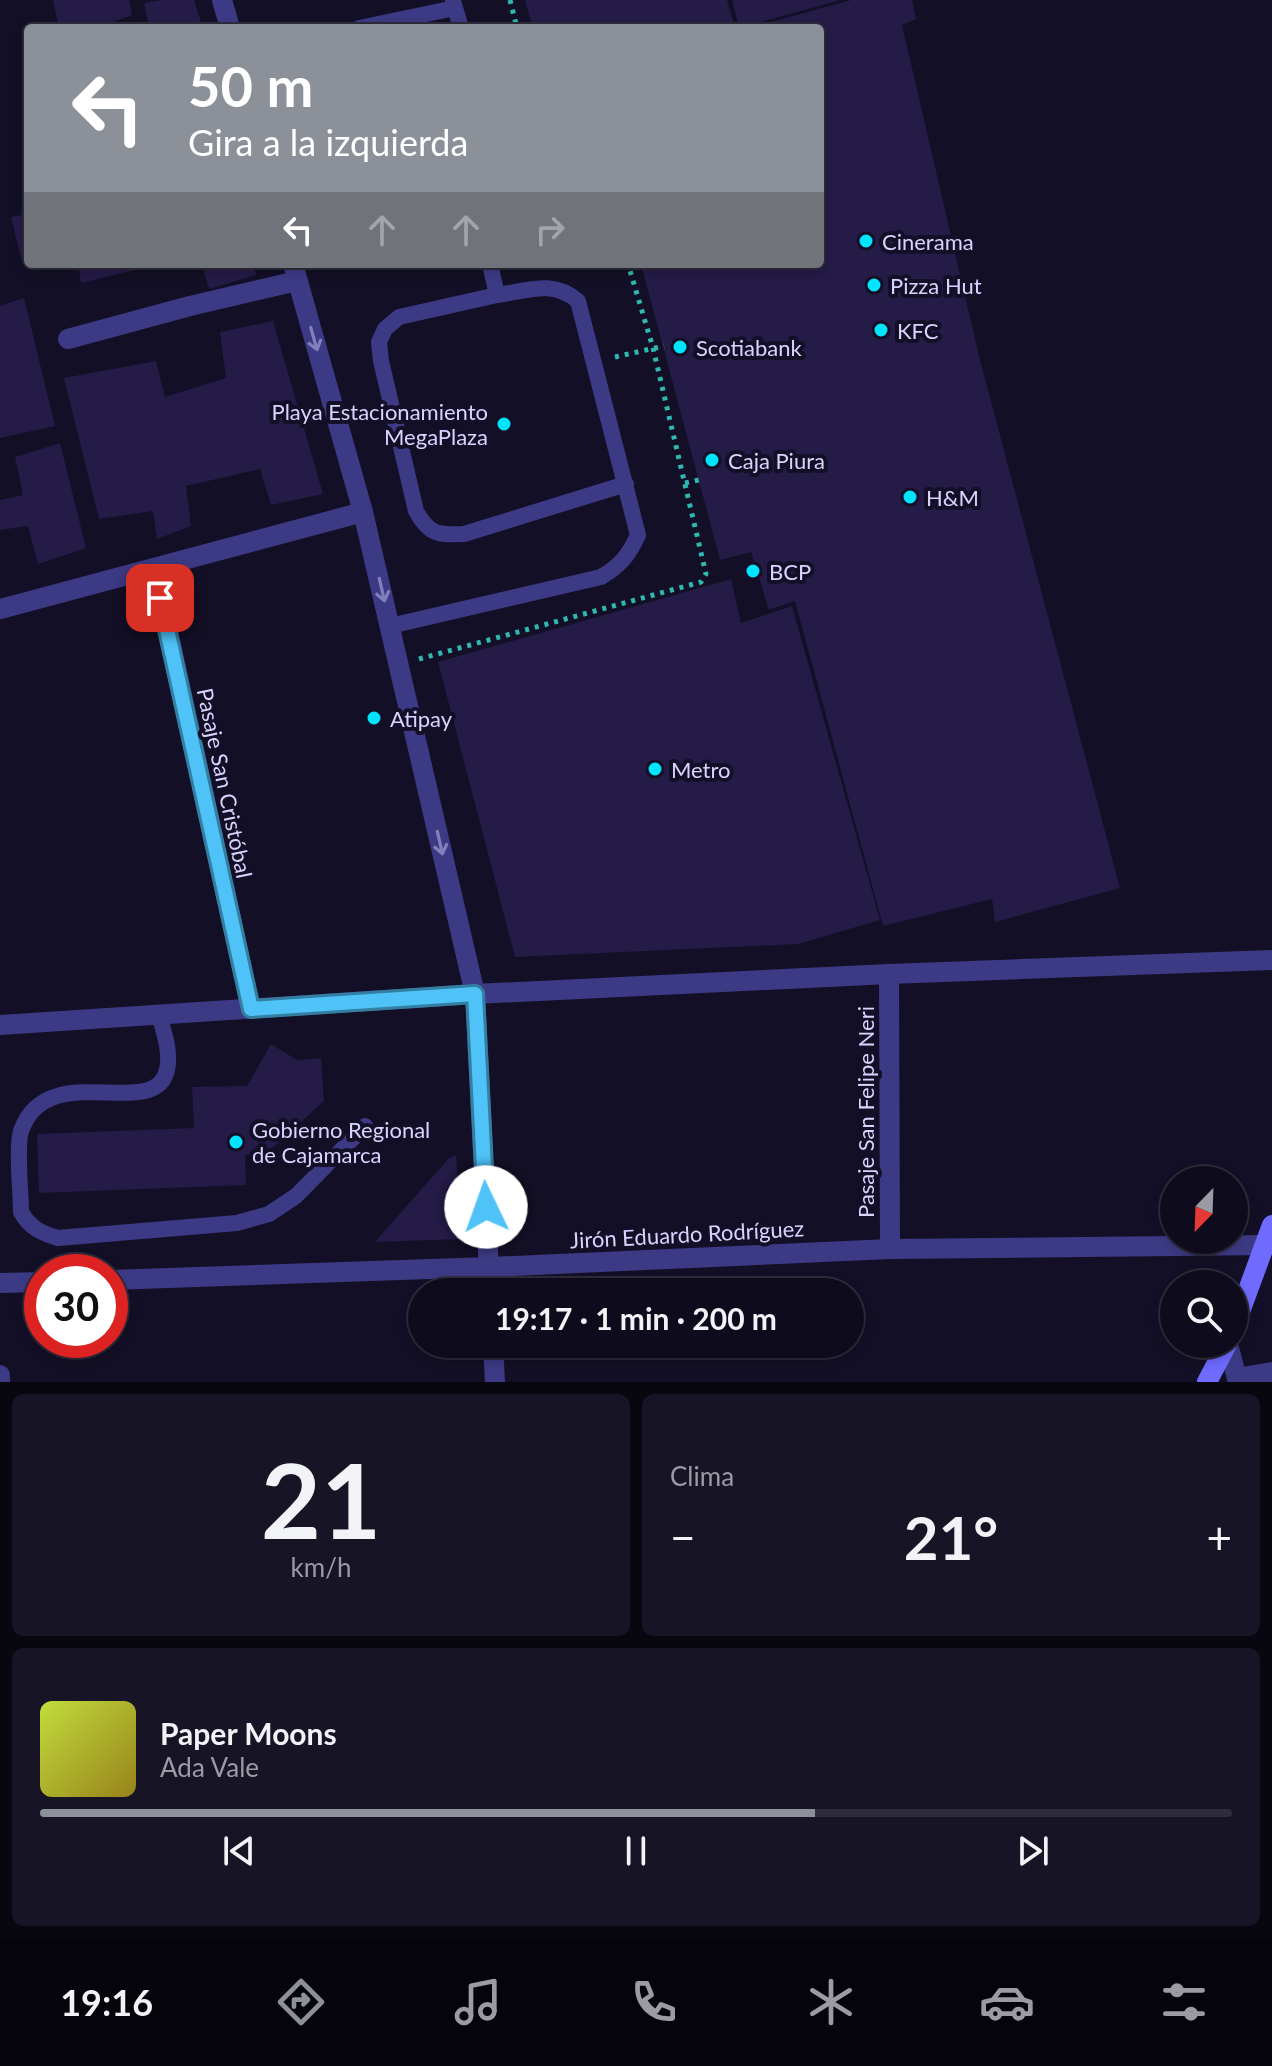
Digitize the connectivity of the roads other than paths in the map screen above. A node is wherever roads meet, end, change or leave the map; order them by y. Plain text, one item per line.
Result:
1 (222, 0) edge
2 (454, 4) edge
3 (229, 24) edge
4 (375, 24) edge
5 (460, 24) edge
6 (491, 268) edge
7 (295, 272) edge
8 (497, 295) junction
9 (68, 339) dead end
10 (626, 484) junction
11 (363, 512) junction
12 (154, 568) junction
13 (0, 609) edge
14 (390, 626) junction
15 (1272, 960) edge
16 (889, 974) junction
17 (475, 994) junction
18 (251, 1009) junction
19 (159, 1015) junction
20 (0, 1025) edge
21 (365, 1126) dead end
22 (1269, 1235) edge
23 (890, 1249) junction
24 (489, 1267) junction
25 (489, 1278) edge
26 (128, 1279) edge
27 (24, 1282) edge
28 (0, 1283) edge
29 (1248, 1291) edge
30 (494, 1358) edge
31 (1220, 1358) edge
32 (1232, 1358) edge
33 (1272, 1372) edge
34 (0, 1375) edge
35 (1237, 1380) edge
36 (0, 1382) edge
37 (495, 1382) edge
38 (1207, 1382) edge

1 - 3 street
2 - 4 lane
2 - 5 lane
6 - 8 lane
7 - 9 street
7 -> 11 street
8 - 10 lane
8 - 10 lane
10 - 14 lane
11 - 12 street
11 -> 14 street
12 - 13 street
12 - 18 street, Pasaje San Cristóbal
14 -> 17 street
15 - 16 street
16 - 17 street
16 - 23 street, Pasaje San Felipe Neri
17 - 18 street
17 - 24 street
18 - 19 street
19 - 20 street
19 - 21 lane
22 - 23 street, Jirón Eduardo Rodríguez
22 - 29 street
23 - 24 street, Jirón Eduardo Rodríguez
24 - 25 street
24 - 26 street, Jirón Eduardo Rodríguez
27 - 28 street
30 - 37 street
31 - 38 street
32 - 35 street
33 - 35 street
34 - 36 street

